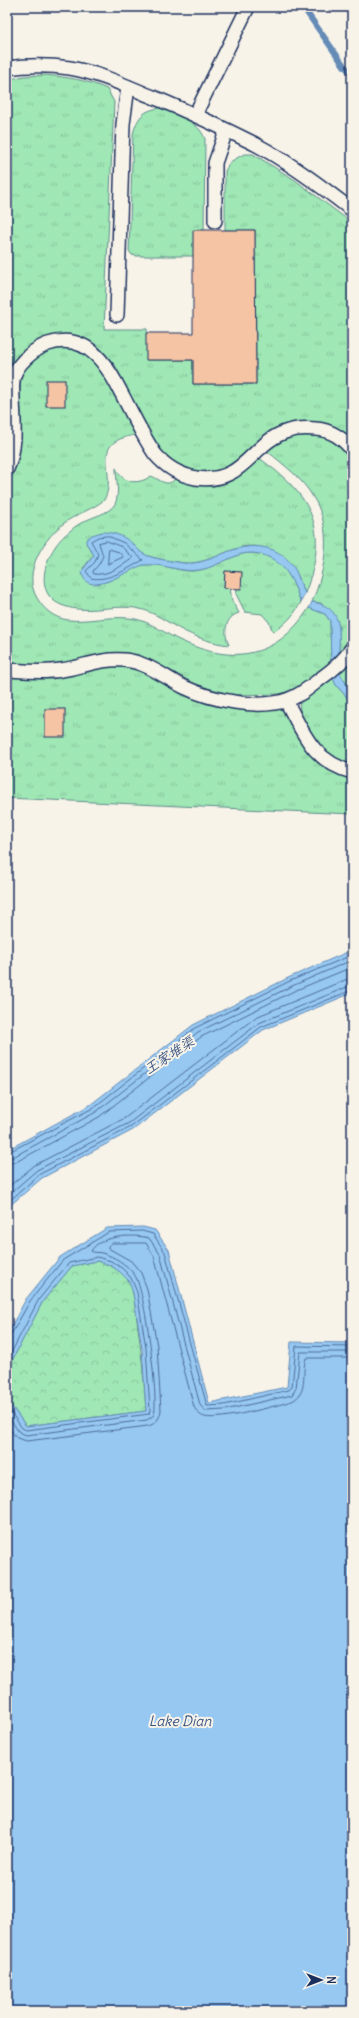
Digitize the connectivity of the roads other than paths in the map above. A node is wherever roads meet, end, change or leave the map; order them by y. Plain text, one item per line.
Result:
1 (248, 7) edge
2 (7, 68) edge
3 (128, 86) junction
4 (195, 115) junction
5 (226, 131) junction
6 (352, 210) edge
7 (215, 221) dead end
8 (117, 315) dead end
9 (352, 450) edge
10 (7, 469) edge
11 (352, 648) edge
12 (7, 670) edge
13 (286, 701) junction
14 (352, 772) edge

1 - 4 lane
2 - 3 lane
3 - 4 lane
3 - 8 lane
4 - 5 lane
5 - 6 lane
5 - 7 lane
9 - 10 lane
11 - 13 lane
12 - 13 lane
13 - 14 lane

